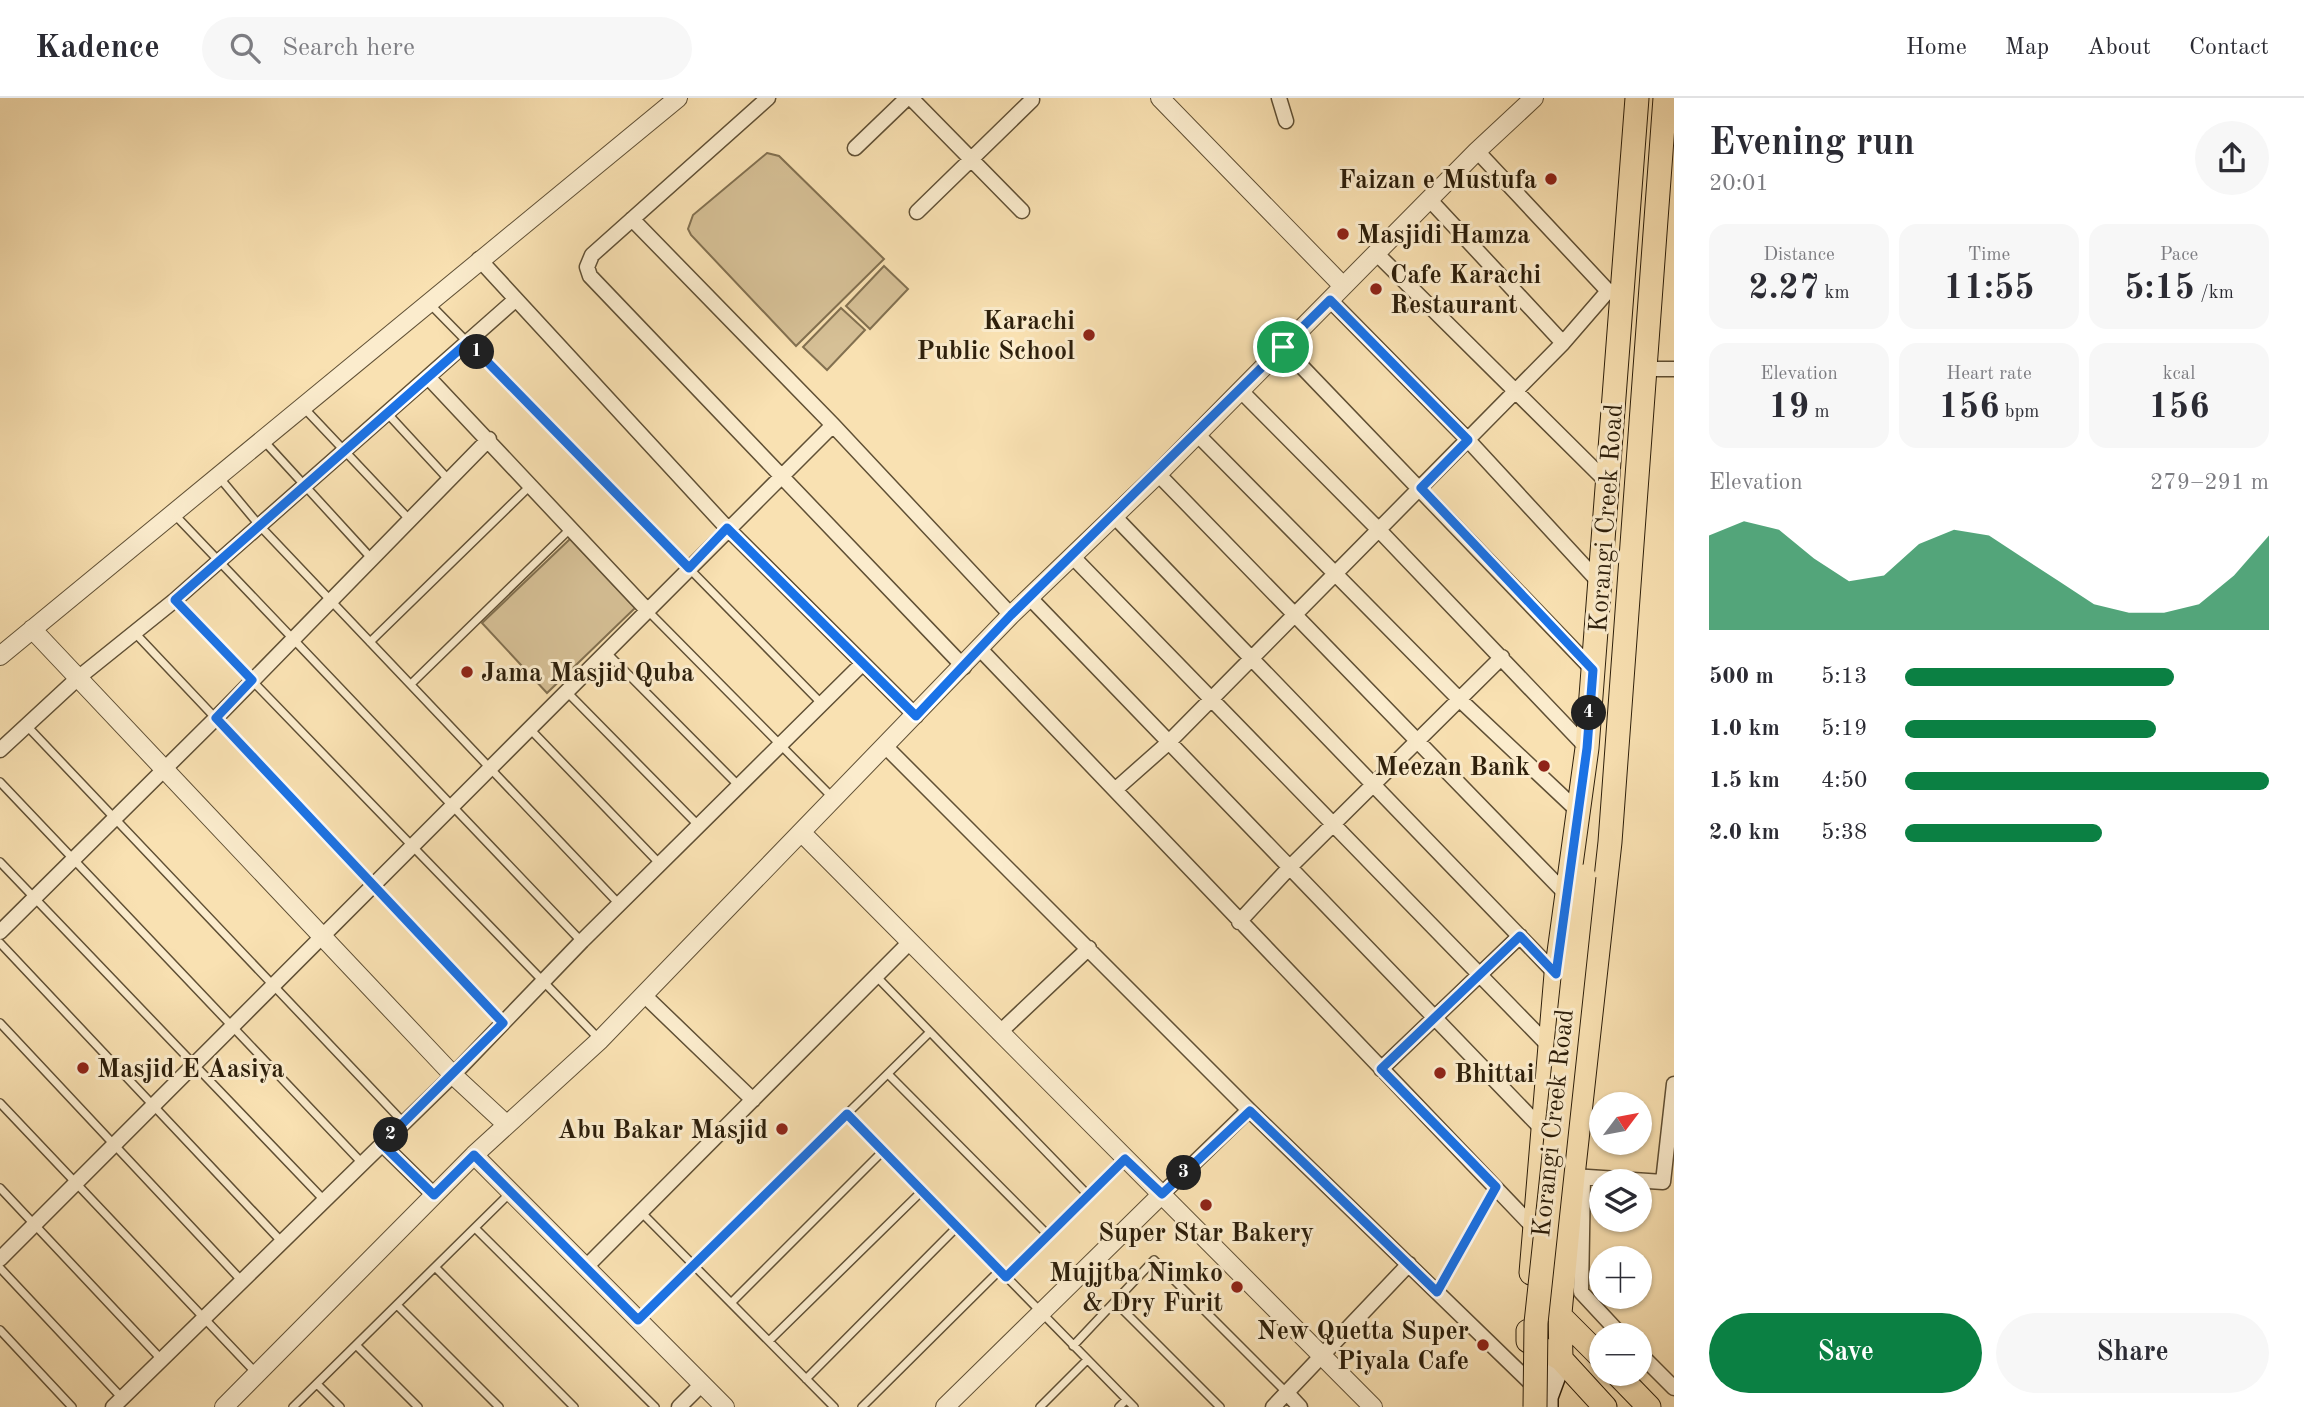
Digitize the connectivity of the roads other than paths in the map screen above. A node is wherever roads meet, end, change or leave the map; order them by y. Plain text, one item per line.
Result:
1 (678, 98) edge
2 (768, 98) edge
3 (909, 98) edge
4 (1160, 98) edge
5 (1279, 98) edge
6 (1534, 98) edge
7 (1637, 98) edge
8 (1665, 98) edge
9 (1032, 100) dead end
10 (1286, 121) dead end
11 (855, 148) dead end
12 (1477, 151) junction
13 (972, 160) junction
14 (1429, 199) junction
15 (1022, 211) dead end
16 (916, 212) dead end
17 (632, 219) junction
18 (1376, 253) junction
19 (479, 259) junction
20 (1343, 286) junction
21 (1615, 291) junction
22 (515, 300) junction
23 (1330, 300) junction
24 (428, 302) junction
25 (468, 342) junction
26 (1563, 343) junction
27 (1283, 347) junction
28 (1645, 369) junction
29 (1674, 369) edge
30 (428, 377) junction
31 (1240, 390) junction
32 (1514, 392) junction
33 (302, 406) junction
34 (387, 413) junction
35 (833, 425) junction
36 (1196, 434) junction
37 (488, 439) junction
38 (263, 440) junction
39 (1468, 440) junction
40 (344, 451) junction
41 (1157, 474) junction
42 (219, 477) junction
43 (779, 477) junction
44 (448, 479) junction
45 (1606, 481) junction
46 (305, 486) junction
47 (530, 486) junction
48 (1421, 488) junction
49 (173, 513) junction
50 (1114, 516) junction
51 (409, 519) junction
52 (259, 525) junction
53 (727, 528) junction
54 (570, 529) junction
55 (1379, 530) junction
56 (1072, 556) junction
57 (372, 559) junction
58 (219, 561) junction
59 (689, 568) junction
60 (1336, 574) junction
61 (1598, 581) junction
62 (1030, 598) junction
63 (175, 600) junction
64 (331, 600) junction
65 (648, 611) junction
66 (1297, 614) junction
67 (1011, 615) junction
68 (32, 629) junction
69 (135, 633) junction
70 (293, 639) junction
71 (370, 642) junction
72 (980, 649) junction
73 (607, 653) junction
74 (0, 656) edge
75 (1502, 657) junction
76 (1253, 658) junction
77 (862, 664) junction
78 (964, 667) junction
79 (1593, 670) junction
80 (78, 678) junction
81 (252, 680) junction
82 (411, 684) junction
83 (566, 691) junction
84 (1213, 698) junction
85 (1459, 699) junction
86 (822, 704) junction
87 (916, 716) junction
88 (216, 718) junction
89 (27, 725) junction
90 (529, 729) junction
91 (1418, 740) junction
92 (1168, 743) junction
93 (780, 745) junction
94 (886, 747) junction
95 (1587, 748) junction
96 (0, 750) edge
97 (490, 768) junction
98 (163, 770) junction
99 (0, 782) edge
100 (1374, 784) junction
101 (739, 786) junction
102 (1116, 789) junction
103 (835, 800) junction
104 (452, 806) junction
105 (1579, 812) junction
106 (114, 819) junction
107 (1334, 823) junction
108 (698, 825) junction
109 (802, 834) junction
110 (1576, 837) junction
111 (1609, 842) junction
112 (413, 846) junction
113 (73, 859) junction
114 (0, 862) edge
115 (660, 864) junction
116 (1289, 868) junction
117 (1584, 876) junction
118 (375, 884) junction
119 (1568, 896) junction
120 (34, 898) junction
121 (620, 906) junction
122 (1239, 922) junction
123 (0, 932) edge
124 (323, 936) junction
125 (1520, 936) junction
126 (582, 941) junction
127 (0, 943) edge
128 (909, 943) junction
129 (1089, 948) junction
130 (1481, 974) junction
131 (1556, 974) junction
132 (876, 976) junction
133 (542, 982) junction
134 (273, 985) junction
135 (644, 995) junction
136 (1434, 1019) junction
137 (0, 1023) edge
138 (503, 1023) junction
139 (232, 1027) junction
140 (930, 1032) junction
141 (999, 1033) junction
142 (600, 1040) junction
143 (1550, 1047) junction
144 (195, 1067) junction
145 (1381, 1069) junction
146 (888, 1074) junction
147 (453, 1075) junction
148 (1674, 1084) edge
149 (753, 1100) junction
150 (0, 1104) edge
151 (154, 1106) junction
152 (1250, 1111) junction
153 (847, 1114) junction
154 (404, 1123) junction
155 (507, 1125) junction
156 (1542, 1129) junction
157 (382, 1144) junction
158 (115, 1145) junction
159 (883, 1151) junction
160 (474, 1155) junction
161 (1125, 1159) junction
162 (362, 1163) junction
163 (1578, 1177) junction
164 (1668, 1182) edge
165 (76, 1184) junction
166 (1496, 1187) junction
167 (0, 1188) edge
168 (922, 1191) junction
169 (511, 1192) junction
170 (1162, 1194) junction
171 (434, 1195) junction
172 (1088, 1195) junction
173 (324, 1199) junction
174 (641, 1212) junction
175 (34, 1224) junction
176 (957, 1227) junction
177 (475, 1228) junction
178 (1534, 1228) junction
179 (1048, 1235) junction
180 (281, 1241) junction
181 (1567, 1251) junction
182 (0, 1259) edge
183 (694, 1265) junction
184 (1409, 1265) junction
185 (435, 1267) junction
186 (586, 1267) junction
187 (0, 1268) edge
188 (1000, 1270) junction
189 (1006, 1277) junction
190 (241, 1280) junction
191 (1437, 1292) junction
192 (1530, 1299) junction
193 (1115, 1302) junction
194 (731, 1303) junction
195 (397, 1305) junction
196 (1041, 1313) junction
197 (1560, 1314) junction
198 (204, 1317) junction
199 (638, 1320) junction
200 (1610, 1323) edge
201 (0, 1330) edge
202 (769, 1341) junction
203 (1528, 1341) junction
204 (1589, 1344) edge
205 (356, 1345) junction
206 (1073, 1346) junction
207 (1322, 1358) junction
208 (161, 1359) junction
209 (1561, 1359) junction
210 (1087, 1360) junction
211 (1652, 1366) edge
212 (257, 1374) junction
213 (806, 1379) junction
214 (1527, 1381) junction
215 (317, 1384) junction
216 (702, 1384) junction
217 (1629, 1386) edge
218 (1674, 1388) edge
219 (1287, 1393) junction
220 (1126, 1399) junction
221 (118, 1403) edge
222 (1543, 1404) edge
223 (72, 1407) edge
224 (224, 1407) edge
225 (293, 1407) edge
226 (340, 1407) edge
227 (418, 1407) edge
228 (499, 1407) edge
229 (574, 1407) edge
230 (655, 1407) edge
231 (679, 1407) edge
232 (725, 1407) edge
233 (834, 1407) edge
234 (862, 1407) edge
235 (946, 1407) edge
236 (1040, 1407) edge
237 (1119, 1407) edge
238 (1134, 1407) edge
239 (1220, 1407) edge
240 (1273, 1407) edge
241 (1300, 1407) edge
242 (1373, 1407) edge
243 (1527, 1407) edge
244 (1605, 1407) edge
245 (1649, 1407) edge

1 - 19 street
2 - 17 street
3 - 11 street
3 - 13 street
4 - 20 street
5 - 10 street
6 - 12 street
7 - 21 main road, Korangi Creek Road
8 - 28 main road, Korangi Creek Road
9 - 13 street
12 - 14 street
12 - 21 street
13 - 15 street
13 - 16 street
14 - 18 street
14 - 26 street
17 - 35 street
17 - 43 street
18 - 20 street
18 - 32 street
19 - 22 street
19 - 24 street
20 - 23 street
21 - 26 street
21 - 45 main road, Korangi Creek Road
22 - 25 street
22 - 53 street
23 - 27 street
23 - 39 street
24 - 25 lane
24 - 33 street
25 - 30 street
25 - 59 lane
26 - 32 street
27 - 31 street
27 - 48 street
28 - 29 street
28 - 111 main road, Korangi Creek Road
30 - 34 street
30 - 37 street
31 - 36 street
31 - 55 street
32 - 39 street
32 - 45 street
33 - 38 street
33 - 40 lane
34 - 40 street
34 - 44 lane
35 - 43 street
35 - 67 street
36 - 41 street
36 - 60 street
37 - 44 street
37 - 47 street
38 - 42 street
38 - 46 lane
39 - 48 street
39 - 61 street
40 - 46 street
40 - 51 lane
41 - 50 street
41 - 66 street
42 - 49 street
42 - 52 lane
43 - 53 street
43 - 78 street
44 - 51 street
45 - 61 main road, Korangi Creek Road
46 - 52 street
46 - 57 lane
47 - 54 street
47 - 71 lane
48 - 55 street
48 - 79 street
49 - 58 lane
49 - 68 street
50 - 56 street
50 - 76 street
51 - 57 street
52 - 58 street
52 - 64 lane
53 - 59 street
53 - 77 street
54 - 65 street
54 - 82 lane
55 - 60 street
55 - 75 street
56 - 62 street
56 - 84 street
57 - 64 street
58 - 63 street
58 - 70 lane
59 - 65 street
59 - 86 lane
60 - 66 street
60 - 85 street
61 - 79 main road, Korangi Creek Road
62 - 67 street
62 - 92 street
63 - 69 street
63 - 81 lane
64 - 70 street
64 - 71 lane
65 - 73 street
65 - 93 lane
66 - 76 street
66 - 91 street
67 - 72 street
68 - 74 street
68 - 80 street
69 - 80 street
69 - 88 lane
70 - 81 street
70 - 104 lane
71 - 82 lane
72 - 78 street
72 - 102 street
73 - 83 street
73 - 101 lane
75 - 85 street
75 - 95 street
76 - 84 street
76 - 100 street
77 - 86 street
77 - 87 street
78 - 87 street
79 - 95 main road, Korangi Creek Road
80 - 89 street
80 - 98 street
81 - 88 street
81 - 112 lane
82 - 97 lane
83 - 90 street
83 - 108 lane
84 - 92 street
84 - 107 street
85 - 91 street
85 - 105 street
86 - 93 street
87 - 94 street
88 - 98 street
88 - 118 lane
89 - 96 street
89 - 106 lane
90 - 97 street
90 - 115 lane
91 - 100 street
91 - 119 street
92 - 102 street
92 - 116 street
93 - 101 street
93 - 103 lane
94 - 103 street
94 - 129 street
95 - 105 main road, Korangi Creek Road
97 - 104 street
97 - 121 lane
98 - 106 street
98 - 124 street
99 - 113 lane
100 - 107 street
100 - 125 street
101 - 108 street
102 - 122 street
103 - 109 street
104 - 112 street
104 - 126 lane
105 - 110 main road, Korangi Creek Road
106 - 113 street
106 - 134 lane
107 - 116 street
107 - 130 street
108 - 115 street
109 - 128 street
109 - 135 street
110 - 117 main road
110 - 119 main road, Korangi Creek Road
111 - 117 main road
111 - 163 main road, Korangi Creek Road
112 - 118 street
112 - 133 lane
113 - 120 street
113 - 139 lane
114 - 120 lane
115 - 121 street
116 - 122 street
116 - 136 street
117 - 222 main road, bridge
118 - 124 street
118 - 138 lane
119 - 131 main road, Korangi Creek Road
120 - 123 street
120 - 144 lane
121 - 126 street
122 - 145 street
124 - 134 street
124 - 147 street
125 - 130 street
125 - 131 street
126 - 133 street
127 - 151 lane
128 - 132 street
128 - 141 street
129 - 141 street
129 - 152 street
130 - 136 street
130 - 143 street
131 - 143 main road, Korangi Creek Road
132 - 140 lane
132 - 149 street
133 - 138 street
133 - 142 lane
134 - 139 street
134 - 154 lane
135 - 142 street
135 - 149 street
136 - 145 street
136 - 156 street
137 - 158 lane
138 - 147 street
139 - 144 street
139 - 162 lane
140 - 146 lane
140 - 172 lane
141 - 161 street
142 - 155 street
143 - 156 main road, Korangi Creek Road
144 - 151 street
144 - 173 lane
145 - 166 street
146 - 153 lane
146 - 179 lane
147 - 154 street
147 - 155 street
148 - 164 street
149 - 174 street
150 - 165 lane
151 - 158 street
151 - 180 lane
152 - 170 street
152 - 184 street
153 - 159 lane
153 - 183 lane
154 - 157 street
155 - 160 street
156 - 178 main road, Korangi Creek Road
157 - 162 street
157 - 171 street
158 - 165 street
158 - 190 lane
159 - 168 lane
159 - 194 lane
160 - 169 street
160 - 171 street
161 - 170 street
161 - 172 lane
162 - 173 street
163 - 164 street
163 - 181 main road, Korangi Creek Road
163 - 200 street
165 - 175 street
165 - 198 lane
166 - 178 street
166 - 191 lane
167 - 175 lane
168 - 176 lane
168 - 202 lane
169 - 177 lane
169 - 186 street
170 - 196 street
170 - 207 street
171 - 212 street
172 - 179 lane
173 - 180 street
174 - 183 lane
174 - 186 street
175 - 182 street
175 - 208 lane
176 - 188 lane
176 - 213 lane
177 - 185 lane
177 - 230 lane
178 - 181 street
178 - 192 main road, Korangi Creek Road
179 - 189 lane
180 - 190 street
181 - 197 main road, Korangi Creek Road
183 - 194 lane
183 - 199 lane
184 - 191 street
184 - 207 street
185 - 195 lane
185 - 229 lane
186 - 199 street
187 - 221 lane
188 - 189 lane
188 - 234 lane
189 - 196 lane
190 - 198 street
191 - 214 street
192 - 197 main road
192 - 203 main road, Korangi Creek Road
193 - 206 lane
193 - 219 lane
193 - 239 lane
194 - 202 lane
195 - 205 lane
195 - 228 lane
196 - 206 lane
196 - 235 street
197 - 204 main road
197 - 209 main road, Korangi Creek Road
198 - 208 street
198 - 212 lane
199 - 216 street
201 - 223 lane
202 - 213 lane
203 - 209 main road
203 - 214 main road
205 - 215 lane
205 - 227 lane
206 - 210 lane
207 - 219 street
207 - 242 street
208 - 221 street
209 - 222 main road
209 - 244 main road
210 - 220 lane
210 - 236 lane
211 - 218 street
212 - 224 street
213 - 233 lane
214 - 222 street
214 - 243 main road
215 - 225 lane
215 - 226 lane
216 - 231 street
216 - 232 street
217 - 245 main road
219 - 240 street
219 - 241 street
220 - 237 lane
220 - 238 lane

